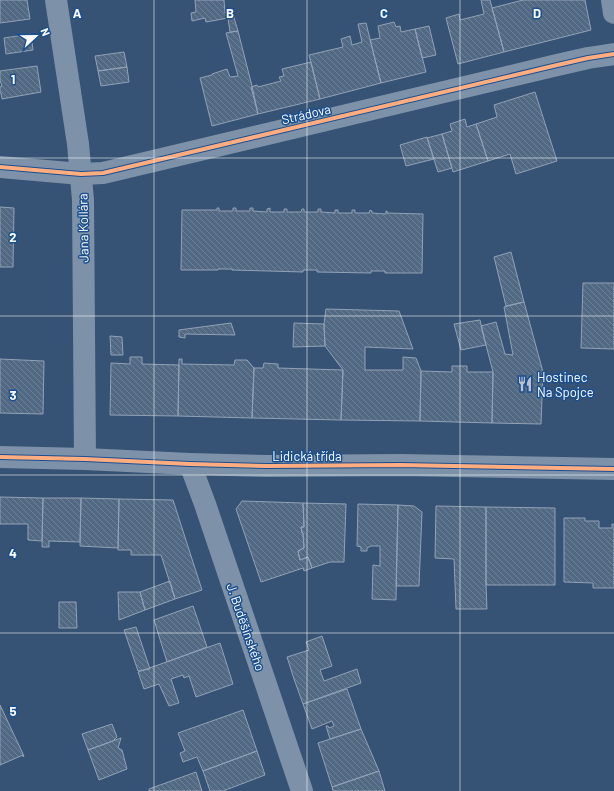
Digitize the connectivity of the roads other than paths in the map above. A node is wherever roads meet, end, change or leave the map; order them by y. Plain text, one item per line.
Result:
1 (56, 0) edge
2 (612, 0) edge
3 (614, 13) edge
4 (614, 54) edge
5 (0, 167) edge
6 (81, 174) junction
7 (0, 457) edge
8 (86, 458) junction
9 (190, 464) junction
10 (614, 469) edge
11 (302, 791) edge

1 - 6 street, Jana Kollára
2 - 3 street
4 - 6 street, Strádova
5 - 6 street, Strádova
6 - 8 street, Jana Kollára
7 - 8 street, Lidická třída
8 - 9 street, Lidická třída
9 - 10 street, Lidická třída
9 - 11 street, J. Buděšínského

